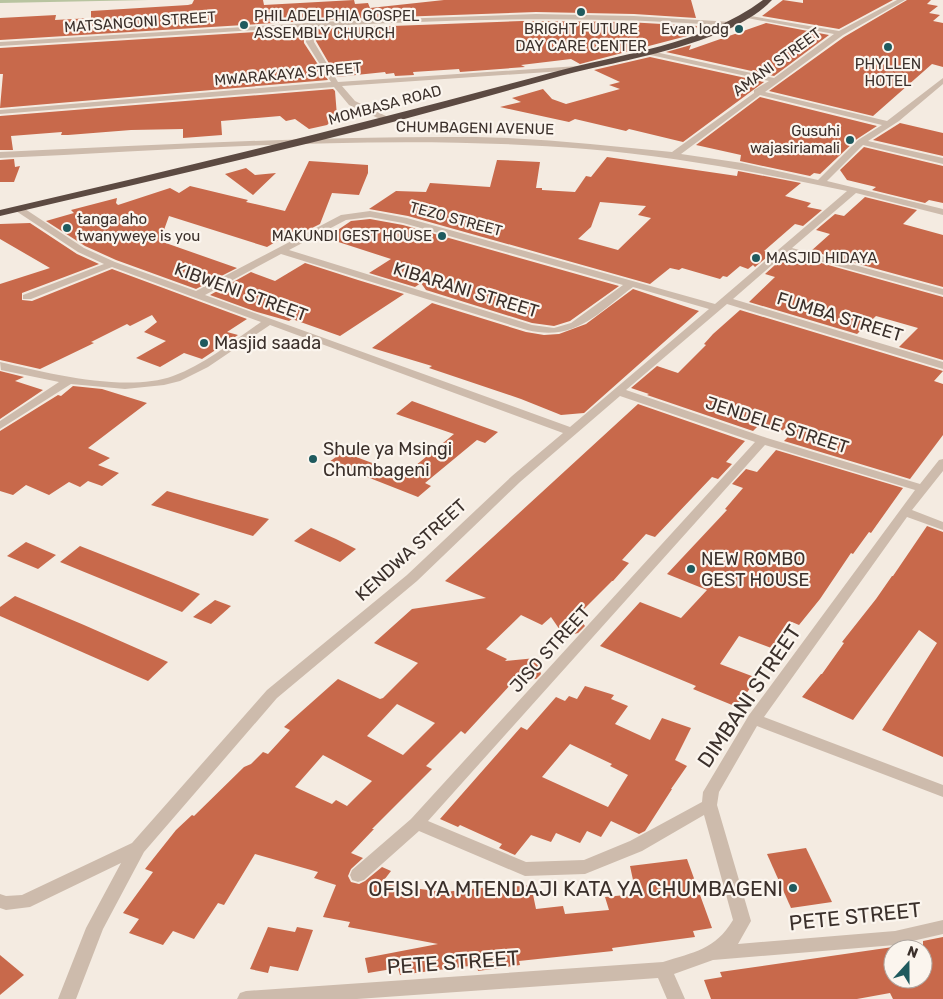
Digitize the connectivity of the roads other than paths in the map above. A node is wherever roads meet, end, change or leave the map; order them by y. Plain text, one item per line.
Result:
1 (768, 0) edge
2 (902, 0) edge
3 (748, 16) junction
4 (732, 24) junction
5 (308, 25) junction
6 (840, 33) junction
7 (0, 44) edge
8 (648, 52) junction
9 (578, 68) junction
10 (774, 80) junction
11 (943, 80) edge
12 (336, 84) junction
13 (757, 92) junction
14 (0, 112) edge
15 (387, 120) junction
16 (889, 124) junction
17 (307, 141) junction
18 (862, 142) junction
19 (0, 155) edge
20 (674, 155) junction
21 (943, 161) edge
22 (820, 183) junction
23 (854, 190) junction
24 (19, 209) junction
25 (943, 212) edge
26 (0, 214) edge
27 (786, 249) junction
28 (281, 250) junction
29 (112, 264) junction
30 (632, 283) junction
31 (943, 292) edge
32 (197, 295) junction
33 (27, 297) dead end
34 (722, 304) junction
35 (269, 321) junction
36 (0, 365) edge
37 (943, 366) edge
38 (69, 380) junction
39 (620, 392) junction
40 (0, 426) edge
41 (572, 432) junction
42 (763, 441) junction
43 (943, 463) edge
44 (923, 489) junction
45 (904, 512) junction
46 (943, 526) edge
47 (754, 719) junction
48 (943, 791) edge
49 (709, 805) junction
50 (417, 822) junction
51 (138, 848) junction
52 (358, 875) dead end
53 (0, 901) edge
54 (943, 928) edge
55 (712, 953) junction
56 (663, 970) junction
57 (67, 999) edge
58 (246, 999) edge
59 (676, 999) edge

1 - 3 highway, MOMBASA ROAD
2 - 6 street, AMANI STREET
3 - 4 highway, MOMBASA ROAD
3 - 6 street
4 - 5 street, MATSANGONI STREET
4 - 8 highway, MOMBASA ROAD
5 - 7 street, MATSANGONI STREET
5 - 12 street
6 - 10 street, AMANI STREET
8 - 9 highway, MOMBASA ROAD
8 - 10 street
9 - 12 street, MWARAKAYA STREET
9 - 15 highway, MOMBASA ROAD
10 - 13 street, AMANI STREET
11 - 16 street
12 - 14 street, MWARAKAYA STREET
12 - 15 street
13 - 16 street
13 - 20 street, AMANI STREET
15 - 17 highway, MOMBASA ROAD
16 - 18 street
17 - 19 street, CHUMBAGENI AVENUE
17 - 20 street, CHUMBAGENI AVENUE
17 - 24 highway, MOMBASA ROAD
18 - 21 street
18 - 22 street
20 - 22 street, CHUMBAGENI AVENUE
22 - 23 street, CHUMBAGENI AVENUE
23 - 25 street, CHUMBAGENI AVENUE
23 - 27 street, KENDWA STREET
24 - 26 highway, MOMBASA ROAD
24 - 29 street, KIBWENI STREET
27 - 31 street
27 - 34 street, KENDWA STREET
28 - 30 street, TEZO STREET
28 - 30 street, KIBARANI STREET
28 - 32 street, TEZO STREET
29 - 32 street, KIBWENI STREET
29 - 33 street
30 - 34 street, TEZO STREET
32 - 35 street, KIBWENI STREET
34 - 37 street, FUMBA STREET
34 - 39 street, KENDWA STREET
35 - 38 street
35 - 41 street, KIBWENI STREET
36 - 38 street
38 - 40 street
39 - 41 street, KENDWA STREET
39 - 42 street, JENDELE STREET
41 - 51 street, KENDWA STREET
42 - 44 street, JENDELE STREET
42 - 50 street, JISO STREET
43 - 44 street, DIMBANI STREET
44 - 45 street, DIMBANI STREET
45 - 46 street
45 - 47 street, DIMBANI STREET
47 - 48 street
47 - 49 street, DIMBANI STREET
49 - 50 street
49 - 55 street
50 - 52 street, JISO STREET
51 - 53 street
51 - 57 street, KENDWA STREET
54 - 55 street, PETE STREET
55 - 56 street
56 - 58 street, PETE STREET
56 - 59 street

